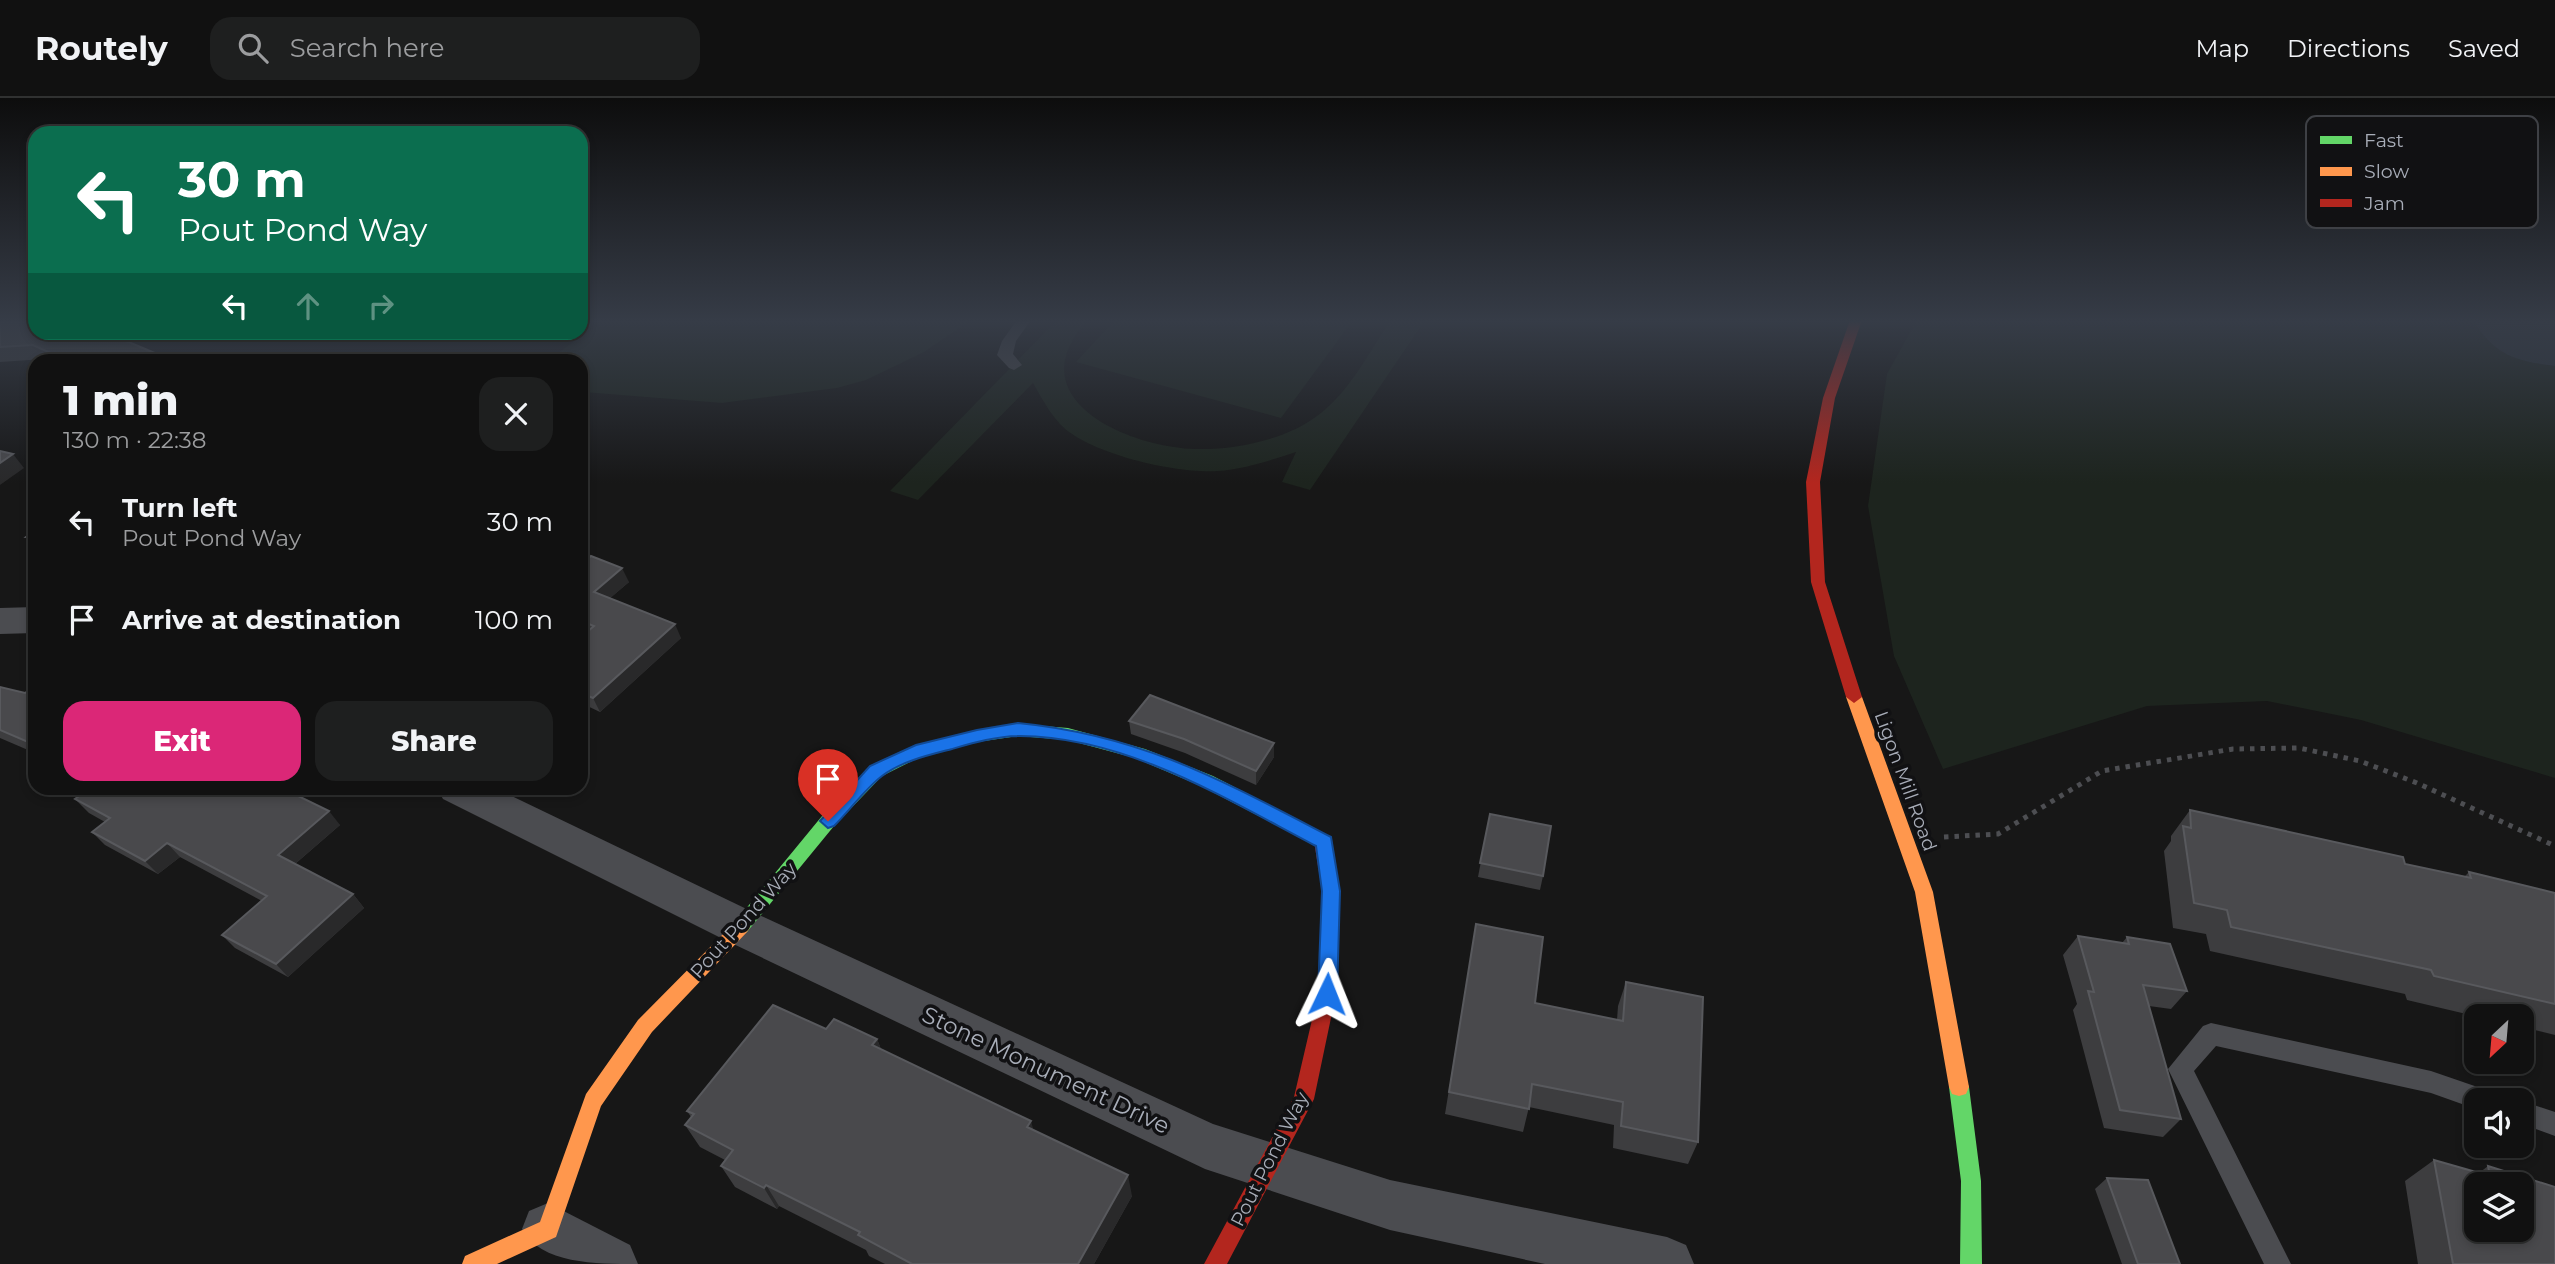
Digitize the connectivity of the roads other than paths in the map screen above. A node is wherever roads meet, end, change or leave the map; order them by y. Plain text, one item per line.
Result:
1 (1837, 374) edge
2 (28, 620) edge
3 (0, 621) edge
4 (471, 795) edge
5 (741, 927) junction
6 (2464, 1093) edge
7 (2534, 1117) edge
8 (2555, 1124) edge
9 (1266, 1165) junction
10 (548, 1228) junction
11 (473, 1264) edge
12 (611, 1264) edge
13 (1215, 1264) edge
14 (1667, 1264) edge
15 (1971, 1264) edge
16 (2278, 1264) edge

1 - 15 street, Ligon Mill Road
2 - 3 street
4 - 5 street, Stone Monument Drive
5 - 9 street, Stone Monument Drive
5 - 9 street, Pout Pond Way
5 - 10 street, Pout Pond Way
6 - 16 lane
7 - 8 lane
9 - 13 street, Pout Pond Way
9 - 14 street, Stone Monument Drive
10 - 11 street
10 - 12 street

